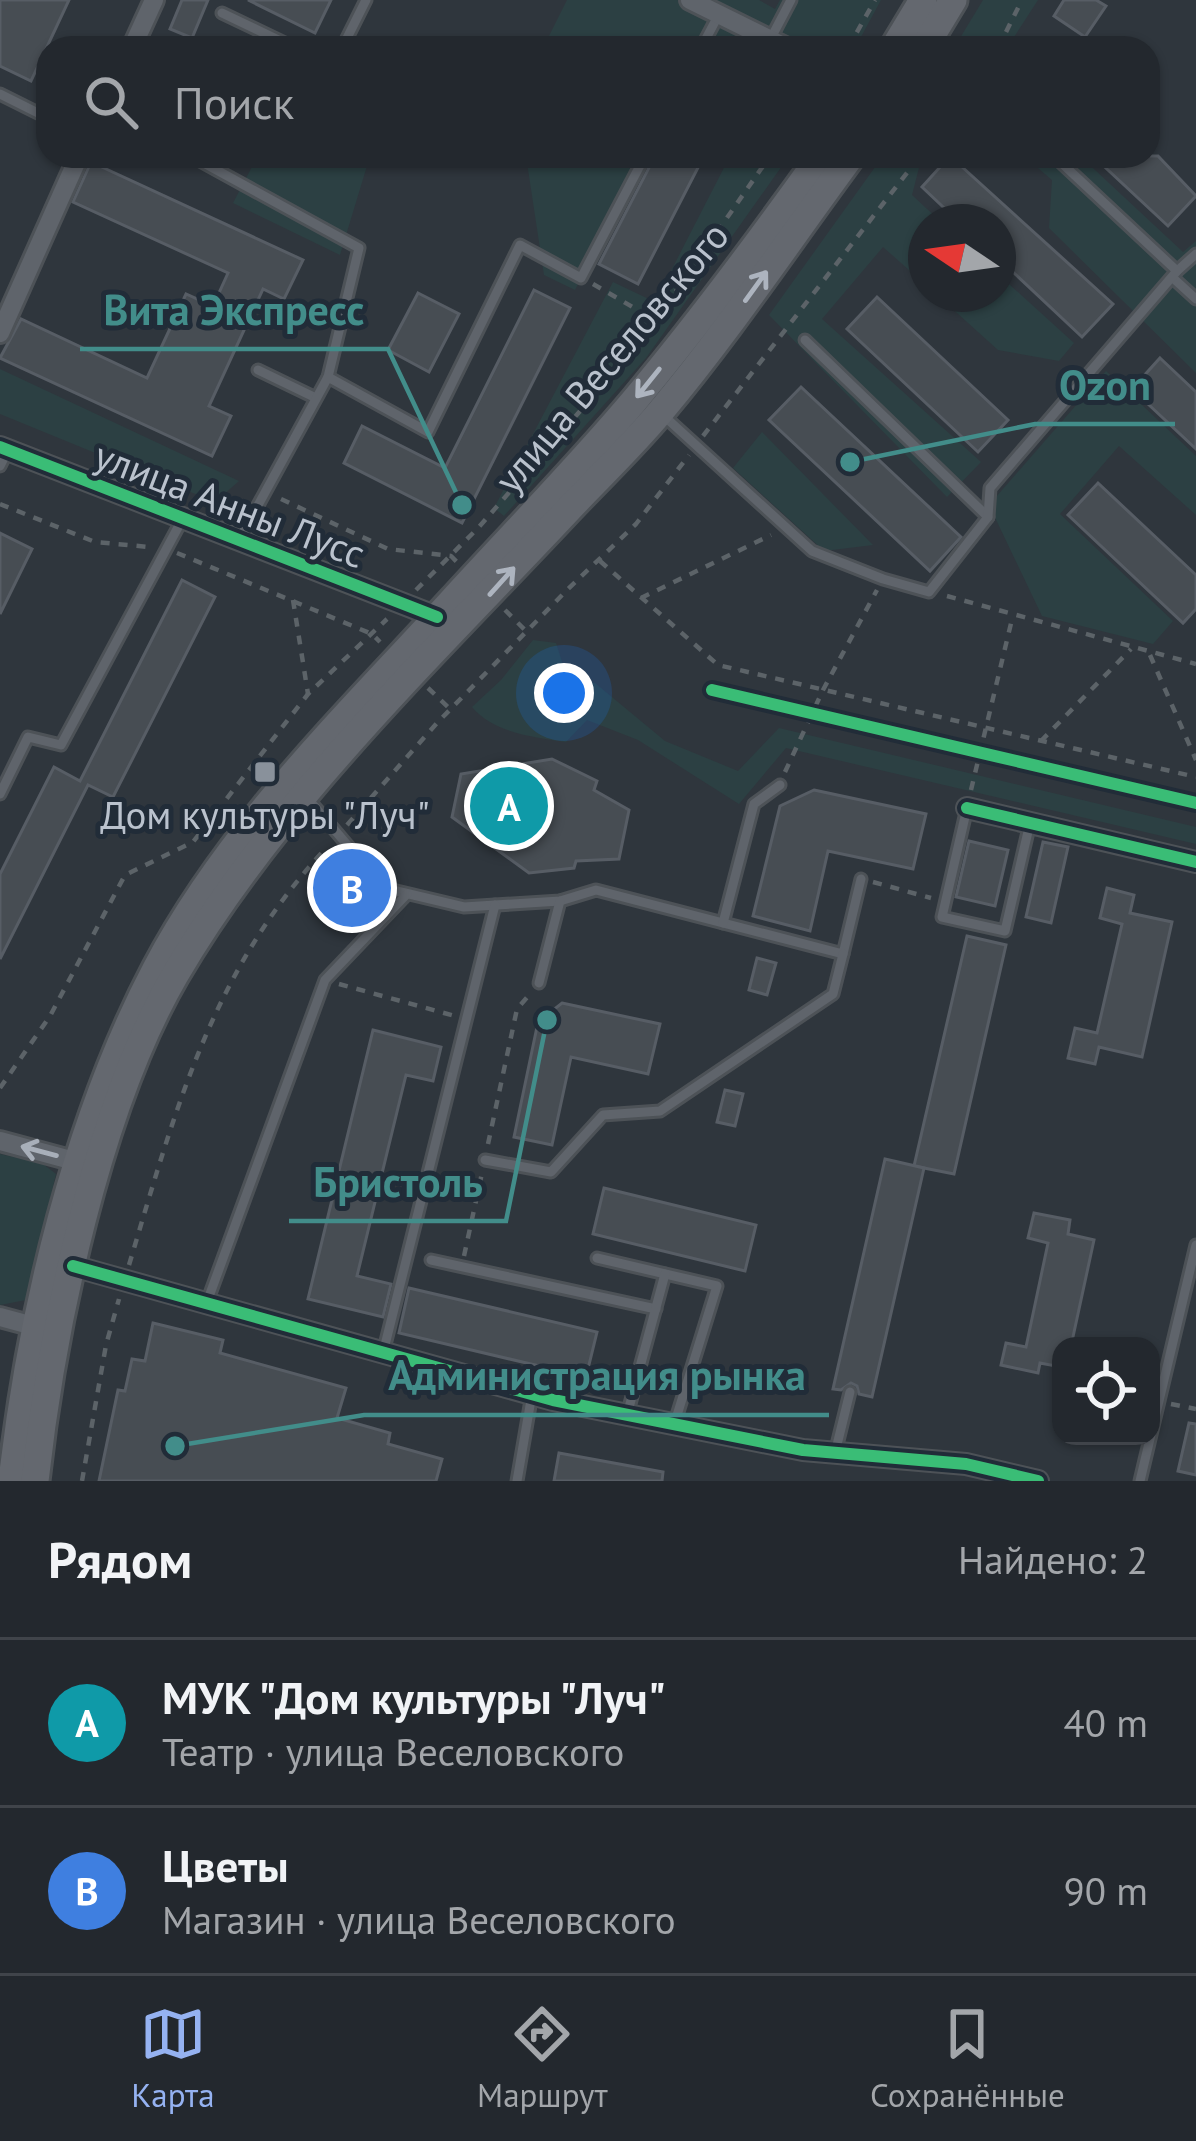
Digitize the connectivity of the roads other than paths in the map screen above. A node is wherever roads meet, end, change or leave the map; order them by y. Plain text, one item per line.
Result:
1 (154, 0) edge
2 (366, 0) edge
3 (690, 0) edge
4 (791, 0) edge
5 (923, 0) edge
6 (952, 0) edge
7 (222, 13) dead end
8 (719, 14) junction
9 (138, 36) edge
10 (270, 36) edge
11 (348, 36) edge
12 (707, 36) edge
13 (762, 36) edge
14 (780, 36) edge
15 (901, 36) edge
16 (931, 36) edge
17 (0, 94) edge
18 (36, 112) edge
19 (74, 168) edge
20 (213, 168) edge
21 (639, 168) edge
22 (812, 168) edge
23 (842, 168) edge
24 (1066, 168) edge
25 (1196, 254) edge
26 (1175, 274) junction
27 (1196, 298) edge
28 (0, 333) edge
29 (805, 340) dead end
30 (258, 370) dead end
31 (328, 376) junction
32 (316, 398) junction
33 (660, 412) junction
34 (3, 454) edge
35 (988, 517) junction
36 (183, 518) junction
37 (239, 539) junction
38 (481, 586) junction
39 (446, 625) junction
40 (406, 667) junction
41 (779, 785) road end
42 (0, 794) edge
43 (305, 796) junction
44 (969, 800) joint
45 (1030, 823) junction
46 (1196, 862) edge
47 (861, 880) road end
48 (407, 894) junction
49 (560, 901) junction
50 (494, 905) junction
51 (723, 923) junction
52 (843, 954) junction
53 (539, 983) road end
54 (0, 1141) edge
55 (485, 1160) road end
56 (88, 1164) junction
57 (1196, 1245) edge
58 (597, 1258) dead end
59 (430, 1260) dead end
60 (73, 1266) junction
61 (665, 1274) junction
62 (206, 1304) junction
63 (656, 1310) junction
64 (0, 1317) edge
65 (48, 1330) junction
66 (383, 1353) junction
67 (850, 1392) dead end
68 (532, 1394) junction
69 (627, 1415) junction
70 (674, 1425) junction
71 (836, 1453) junction
72 (12, 1481) edge
73 (34, 1481) edge
74 (517, 1481) edge
75 (1038, 1481) edge
76 (1140, 1481) edge

1 - 9 street
2 - 11 lane
3 - 8 street
4 - 14 lane
5 - 15 main road
6 - 16 main road
7 - 10 lane
8 - 12 lane
8 - 13 street
17 - 18 lane
19 - 28 street
20 - 31 lane
21 - 31 lane
22 -> 38 main road, улица Веселовского
33 -> 23 main road, улица Веселовского
24 - 26 lane
25 - 26 lane
26 - 27 lane
26 - 35 lane
29 - 35 lane
30 - 32 lane
31 - 32 lane
32 - 37 lane
33 - 35 lane
38 -> 33 main road, улица Веселовского
34 - 36 street, улица Анны Лусс
36 - 37 street, улица Анны Лусс
36 - 42 lane
37 - 39 street, улица Анны Лусс
38 - 39 main road, улица Веселовского
39 - 40 main road, улица Веселовского
40 - 43 main road, улица Веселовского
40 - 56 main road, улица Веселовского
41 - 51 lane
43 - 48 lane
43 - 56 main road, улица Веселовского
44 - 45 street
44 - 45 lane
45 - 46 street
47 - 52 lane
48 - 50 lane
48 - 62 lane
49 - 50 lane
49 - 51 lane
49 - 53 lane
50 - 66 lane
51 - 52 lane
52 - 55 lane
56 -> 54 street
56 - 60 main road, улица Веселовского
56 - 65 main road, улица Веселовского
57 - 76 lane
58 - 61 lane
59 - 63 lane
60 - 62 street
60 - 65 main road, улица Веселовского
61 - 63 lane
61 - 70 lane
62 - 66 street
63 - 69 lane
64 - 65 street
65 - 72 main road, улица Веселовского
65 - 73 main road, улица Веселовского
66 - 68 street
67 - 71 lane
68 - 69 street
68 - 74 lane
69 - 70 street
70 - 71 street
71 - 75 street

